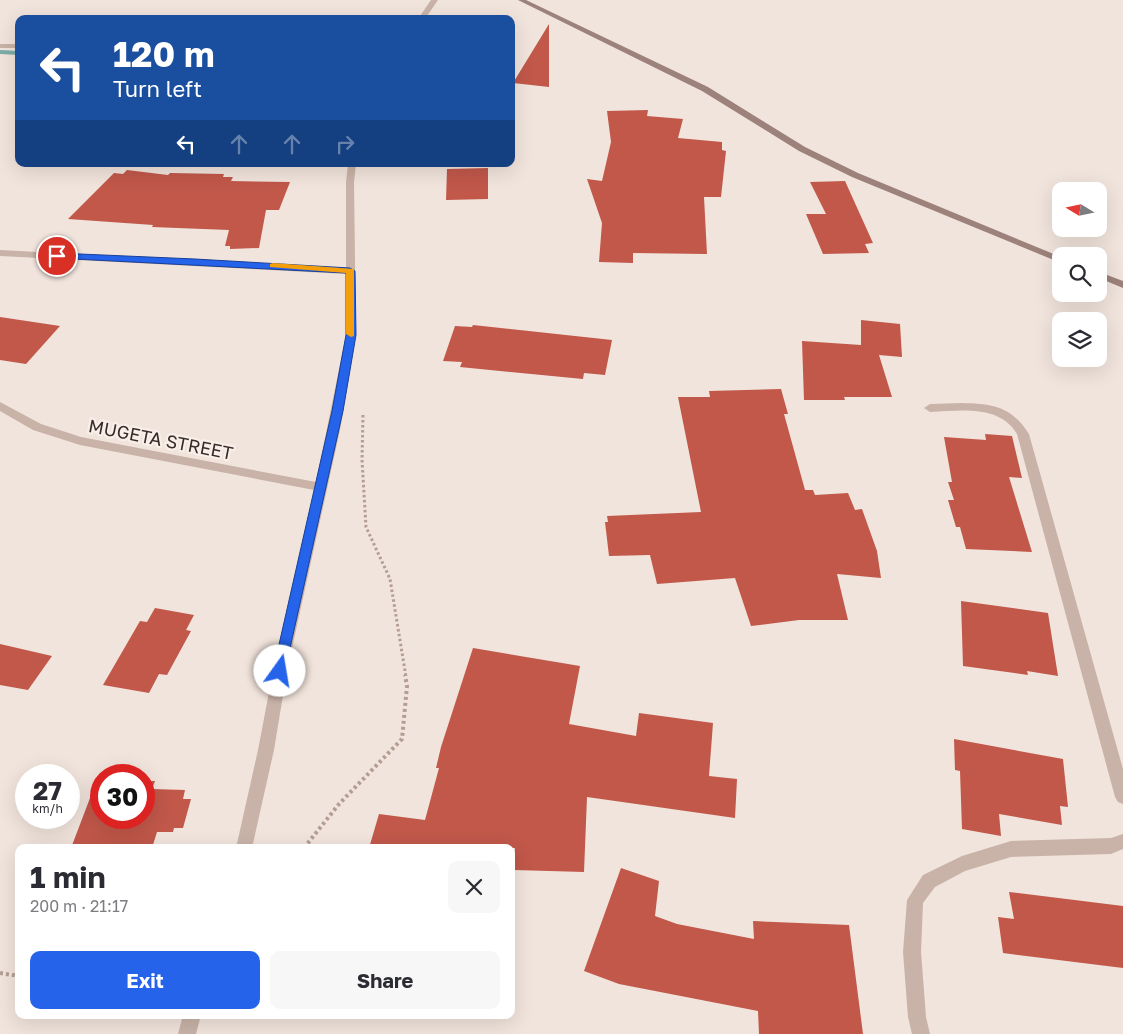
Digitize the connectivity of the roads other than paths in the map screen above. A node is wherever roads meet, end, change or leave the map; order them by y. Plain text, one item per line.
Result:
1 (435, 0) edge
2 (521, 0) edge
3 (424, 15) edge
4 (0, 46) edge
5 (15, 46) edge
6 (352, 167) edge
7 (0, 254) edge
8 (1052, 256) edge
9 (350, 271) junction
10 (1107, 278) edge
11 (1123, 285) edge
12 (0, 406) edge
13 (930, 408) dead end
14 (321, 487) junction
15 (1123, 797) edge
16 (1123, 841) edge
17 (245, 844) edge
18 (191, 1019) edge
19 (187, 1034) edge
20 (921, 1034) edge

1 - 3 street
2 - 8 street
4 - 5 street
6 - 9 street
7 - 9 street
9 - 14 street
10 - 11 street
12 - 14 street, MUGETA STREET
13 - 15 street
14 - 17 street
16 - 20 street
18 - 19 street

